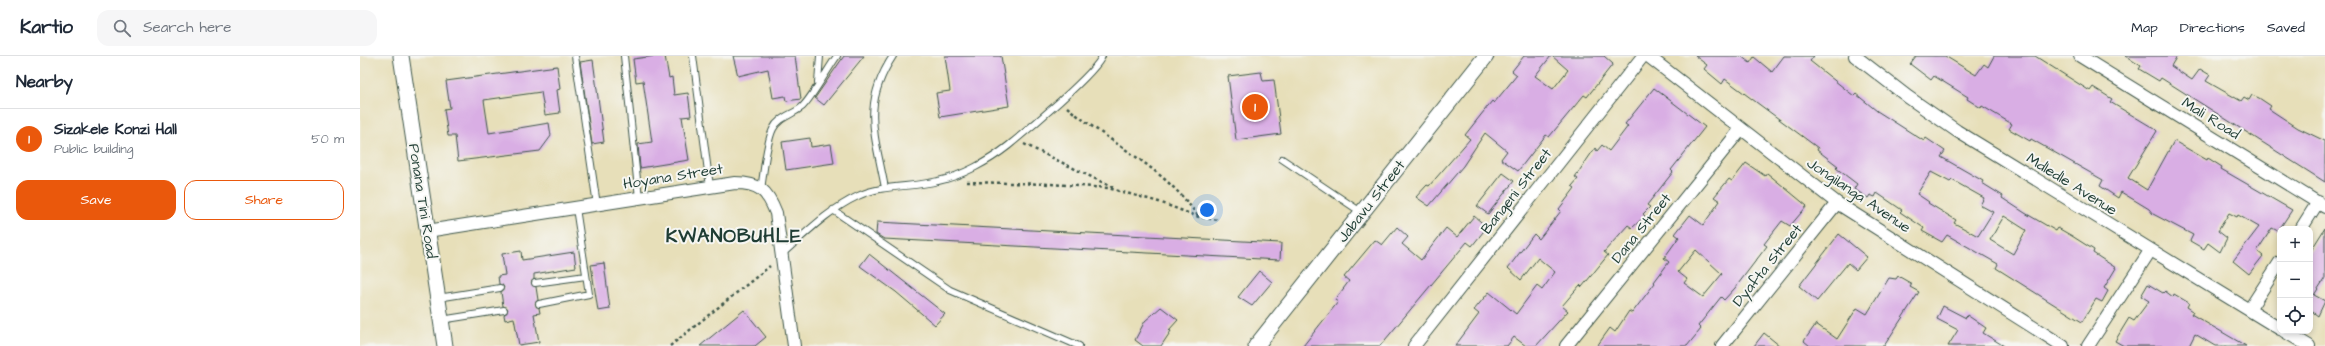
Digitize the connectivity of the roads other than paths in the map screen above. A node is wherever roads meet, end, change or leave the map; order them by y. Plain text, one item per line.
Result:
1 (401, 56) edge
2 (575, 56) edge
3 (624, 56) edge
4 (694, 56) edge
5 (820, 56) edge
6 (837, 56) edge
7 (893, 56) edge
8 (1102, 56) edge
9 (1486, 56) edge
10 (1643, 56) edge
11 (1648, 56) edge
12 (1855, 56) edge
13 (2080, 56) edge
14 (818, 83) junction
15 (1740, 130) junction
16 (1282, 159) dead end
17 (710, 187) junction
18 (885, 188) junction
19 (761, 189) junction
20 (639, 198) junction
21 (1837, 203) junction
22 (2321, 204) edge
23 (597, 205) junction
24 (576, 208) junction
25 (833, 210) junction
26 (1363, 213) junction
27 (2303, 226) edge
28 (427, 232) junction
29 (2150, 251) junction
30 (780, 256) junction
31 (2277, 267) edge
32 (586, 276) junction
33 (535, 283) dead end
34 (500, 288) dead end
35 (438, 298) junction
36 (539, 304) dead end
37 (504, 310) dead end
38 (2249, 310) junction
39 (441, 320) junction
40 (2277, 327) edge
41 (2289, 334) edge
42 (445, 346) edge
43 (794, 346) edge
44 (1079, 346) edge
45 (1256, 346) edge
46 (1414, 346) edge
47 (1566, 346) edge
48 (1722, 346) edge
49 (2063, 346) edge
50 (2088, 346) edge
51 (2309, 346) edge

1 - 28 street, Ponana Tini Road
2 - 23 lane
3 - 20 lane
4 - 17 lane
5 - 14 lane
6 - 14 lane
7 - 18 lane
8 - 18 lane
9 - 26 street, Jabavu Street
10 - 46 street, Bangeni Street
11 - 15 street, Jongilanga Avenue
12 - 29 street, Mdledle Avenue
13 - 22 street, Mali Road
14 - 19 lane
15 - 21 street, Jongilanga Avenue
15 - 47 street, Dana Street
16 - 26 lane
17 - 19 street, Hoyana Street
17 - 20 street, Hoyana Street
18 - 25 lane
19 - 30 street
20 - 23 street, Hoyana Street
21 - 48 street, Dyafta Street
21 - 49 street, Jongilanga Avenue
22 - 27 street
23 - 24 street, Hoyana Street
24 - 28 street, Hoyana Street
24 - 32 lane
25 - 30 lane
25 - 44 lane
26 - 45 street, Jabavu Street
28 - 35 street, Ponana Tini Road
29 - 38 street, Mdledle Avenue
29 - 50 street
30 - 43 street
31 - 38 street
32 - 33 lane
32 - 36 lane
34 - 35 lane
35 - 39 street, Ponana Tini Road
37 - 39 lane
38 - 40 street, Mdledle Avenue
39 - 42 street, Ponana Tini Road
41 - 51 street

